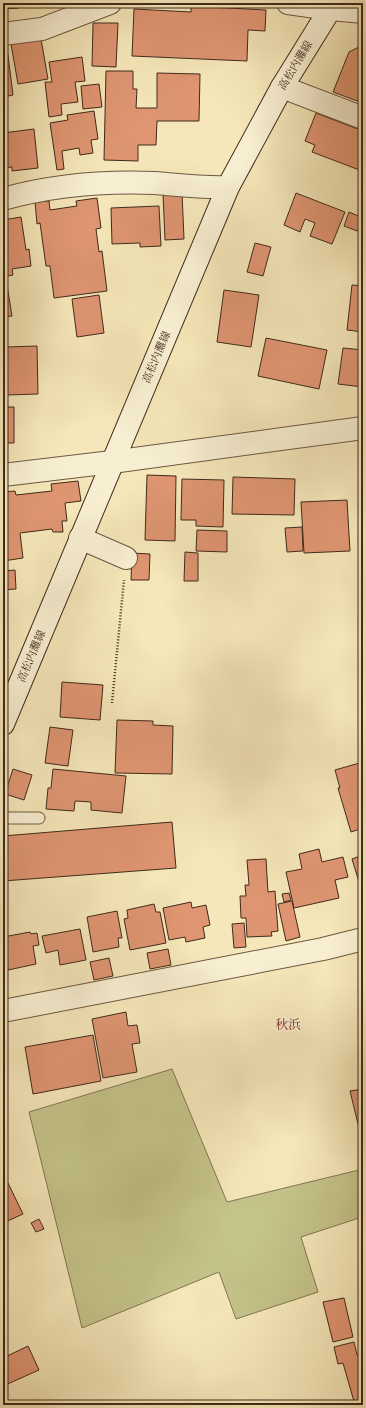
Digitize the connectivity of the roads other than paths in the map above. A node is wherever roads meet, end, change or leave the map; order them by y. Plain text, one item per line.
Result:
1 (110, 3) edge
2 (288, 3) edge
3 (332, 6) edge
4 (363, 12) edge
5 (3, 34) edge
6 (282, 87) junction
7 (363, 118) edge
8 (228, 187) junction
9 (3, 199) edge
10 (363, 428) edge
11 (112, 462) junction
12 (3, 475) edge
13 (80, 538) junction
14 (126, 558) road end
15 (3, 724) edge
16 (3, 818) edge
17 (38, 818) dead end
18 (363, 939) edge
19 (3, 1011) edge

1 - 5 street
2 - 3 street
3 - 4 street
3 - 6 street, 高松内灘線
6 - 7 street
6 - 8 street, 高松内灘線
8 - 9 street
8 - 11 street, 高松内灘線
10 - 11 street
11 - 12 street
11 - 13 street, 高松内灘線
13 - 14 street
13 - 15 street, 高松内灘線
16 - 17 lane
18 - 19 street

